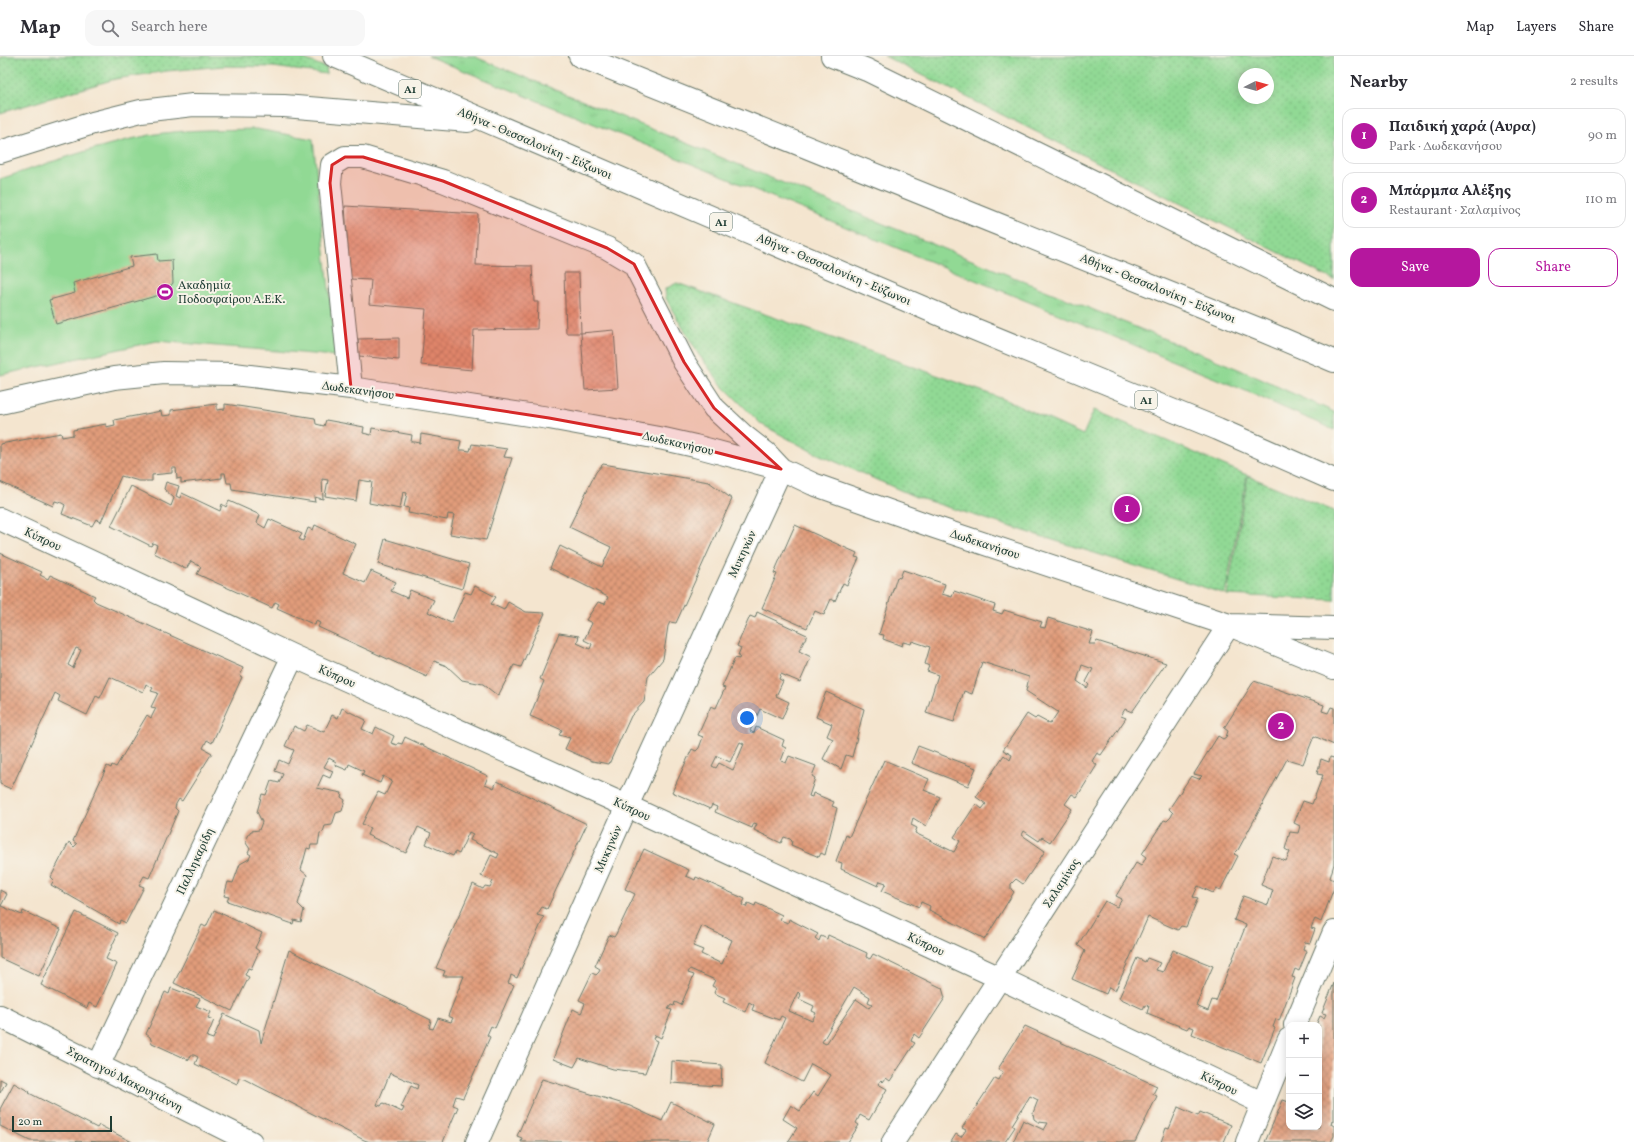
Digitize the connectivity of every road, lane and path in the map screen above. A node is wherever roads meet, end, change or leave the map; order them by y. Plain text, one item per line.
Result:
1 (334, 56) edge
2 (580, 56) edge
3 (832, 56) edge
4 (486, 122) junction
5 (0, 152) edge
6 (1334, 300) edge
7 (1334, 361) edge
8 (351, 388) junction
9 (0, 403) edge
10 (781, 469) junction
11 (1334, 480) edge
12 (0, 519) edge
13 (1229, 624) junction
14 (1334, 628) edge
15 (293, 656) junction
16 (1334, 668) edge
17 (627, 806) junction
18 (1334, 932) edge
19 (1000, 978) junction
20 (0, 1016) edge
21 (1296, 1022) edge
22 (1286, 1046) edge
23 (98, 1066) junction
24 (1262, 1103) junction
25 (251, 1142) edge
26 (477, 1142) edge
27 (893, 1142) edge
28 (1246, 1142) edge

1 - 4 main road, Αθήνα - Θεσσαλονίκη - Εύζωνοι / Α1
2 - 7 main road, Αθήνα - Θεσσαλονίκη - Εύζωνοι
3 - 6 main road
4 - 5 main road
4 - 11 main road, Αθήνα - Θεσσαλονίκη - Εύζωνοι / Α1
8 - 9 main road, Δωδεκανήσου
8 - 10 main road, Δωδεκανήσου
8 - 10 main road
10 - 13 main road, Δωδεκανήσου
10 - 17 main road, Μυκηνών
12 - 15 main road, Κύπρου
13 - 14 main road, Δωδεκανήσου
13 - 16 main road
13 - 19 main road, Σαλαμίνος
15 - 17 main road, Κύπρου
15 - 23 main road, Παλληκαρίδη
17 - 19 main road, Κύπρου
17 - 26 main road, Μυκηνών
18 - 21 main road
19 - 24 main road, Κύπρου
19 - 27 main road, Σαλαμίνος
20 - 23 main road, Στρατηγού Μακρυγιάννη
22 - 24 main road
23 - 25 main road, Στρατηγού Μακρυγιάννη
24 - 28 main road

